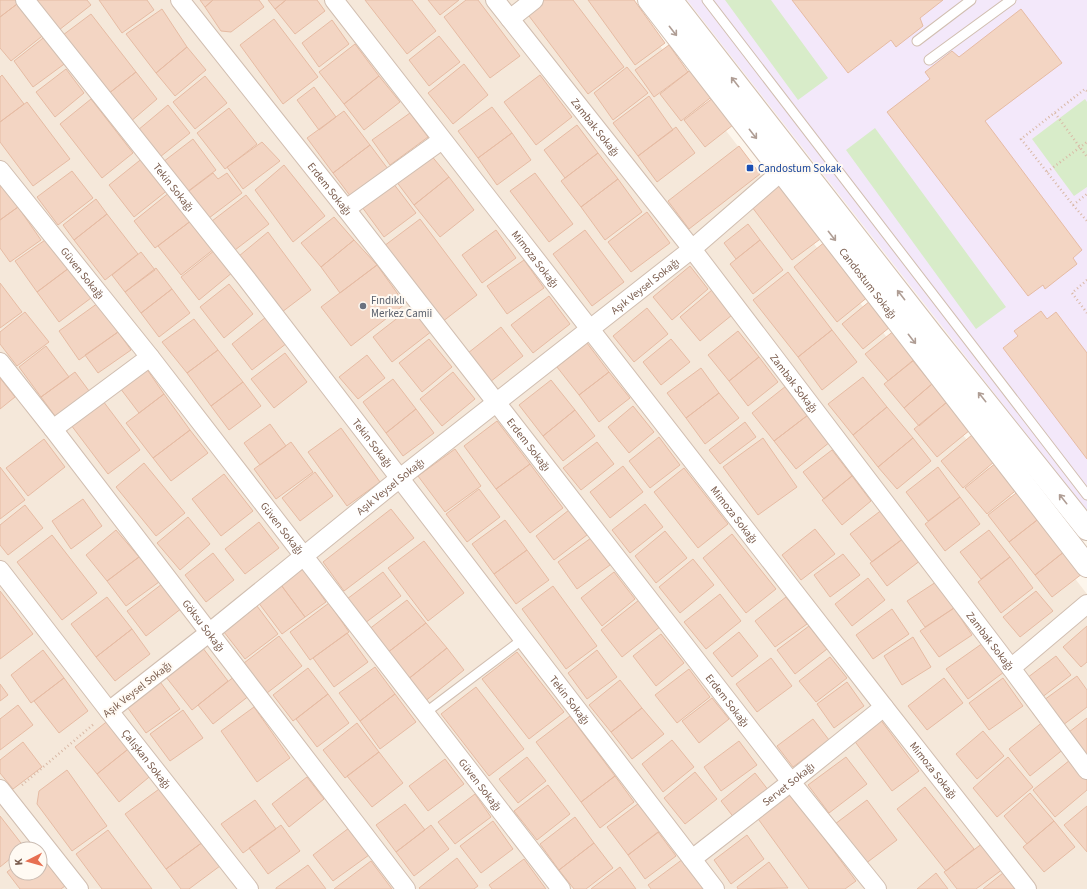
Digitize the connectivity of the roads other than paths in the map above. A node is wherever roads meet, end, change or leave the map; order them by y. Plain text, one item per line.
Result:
1 (25, 0) edge
2 (180, 0) edge
3 (334, 0) edge
4 (495, 0) edge
5 (534, 0) edge
6 (649, 0) edge
7 (671, 0) edge
8 (707, 0) edge
9 (971, 0) edge
10 (1011, 0) edge
11 (510, 19) junction
12 (917, 41) dead end
13 (929, 60) dead end
14 (442, 140) junction
15 (0, 170) edge
16 (782, 171) junction
17 (346, 209) junction
18 (692, 249) junction
19 (590, 329) junction
20 (150, 358) junction
21 (0, 362) edge
22 (496, 403) junction
23 (53, 429) junction
24 (400, 478) junction
25 (1087, 495) edge
26 (1087, 529) edge
27 (303, 556) junction
28 (1087, 566) edge
29 (0, 570) edge
30 (1087, 604) edge
31 (210, 632) junction
32 (523, 639) junction
33 (1011, 668) junction
34 (884, 707) junction
35 (109, 712) junction
36 (425, 713) junction
37 (1087, 770) edge
38 (791, 782) junction
39 (2, 797) edge
40 (692, 859) junction
41 (79, 889) edge
42 (249, 889) edge
43 (406, 889) edge
44 (560, 889) edge
45 (715, 889) edge
46 (877, 889) edge
47 (1027, 889) edge

1 - 24 street, Tekin Sokağı
2 - 17 street, Erdem Sokağı
3 - 14 street, Mimoza Sokağı
4 - 11 street, Zambak Sokağı
5 - 11 street
6 -> 16 street, Candostum Sokağı
26 -> 7 street
8 - 25 lane
9 - 12 lane
10 - 13 lane
11 - 18 street, Zambak Sokağı
14 - 17 street
14 - 19 street, Mimoza Sokağı
15 - 20 street, Güven Sokağı
16 - 18 street, Aşık Veysel Sokağı
16 -> 28 street, Candostum Sokağı
17 - 22 street, Erdem Sokağı
18 - 19 street, Aşık Veysel Sokağı
18 - 33 street, Zambak Sokağı
19 - 22 street, Aşık Veysel Sokağı
19 - 34 street, Mimoza Sokağı
20 - 23 street
20 - 27 street, Güven Sokağı
21 - 23 street, Göksu Sokağı
22 - 24 street, Aşık Veysel Sokağı
22 - 38 street, Erdem Sokağı
23 - 31 street, Göksu Sokağı
24 - 27 street, Aşık Veysel Sokağı
24 - 32 street, Tekin Sokağı
27 - 31 street, Aşık Veysel Sokağı
27 - 36 street, Güven Sokağı
29 - 35 street, Çalışkan Sokağı
30 - 33 street
31 - 35 street, Aşık Veysel Sokağı
31 - 43 street, Göksu Sokağı
32 - 36 lane
32 - 40 street, Tekin Sokağı
33 - 37 street, Zambak Sokağı
34 - 38 street, Servet Sokağı
34 - 47 street, Mimoza Sokağı
35 - 42 street, Çalışkan Sokağı
36 - 44 street, Güven Sokağı
38 - 40 street, Servet Sokağı
38 - 46 street, Erdem Sokağı
39 - 41 street
40 - 45 street, Tekin Sokağı

